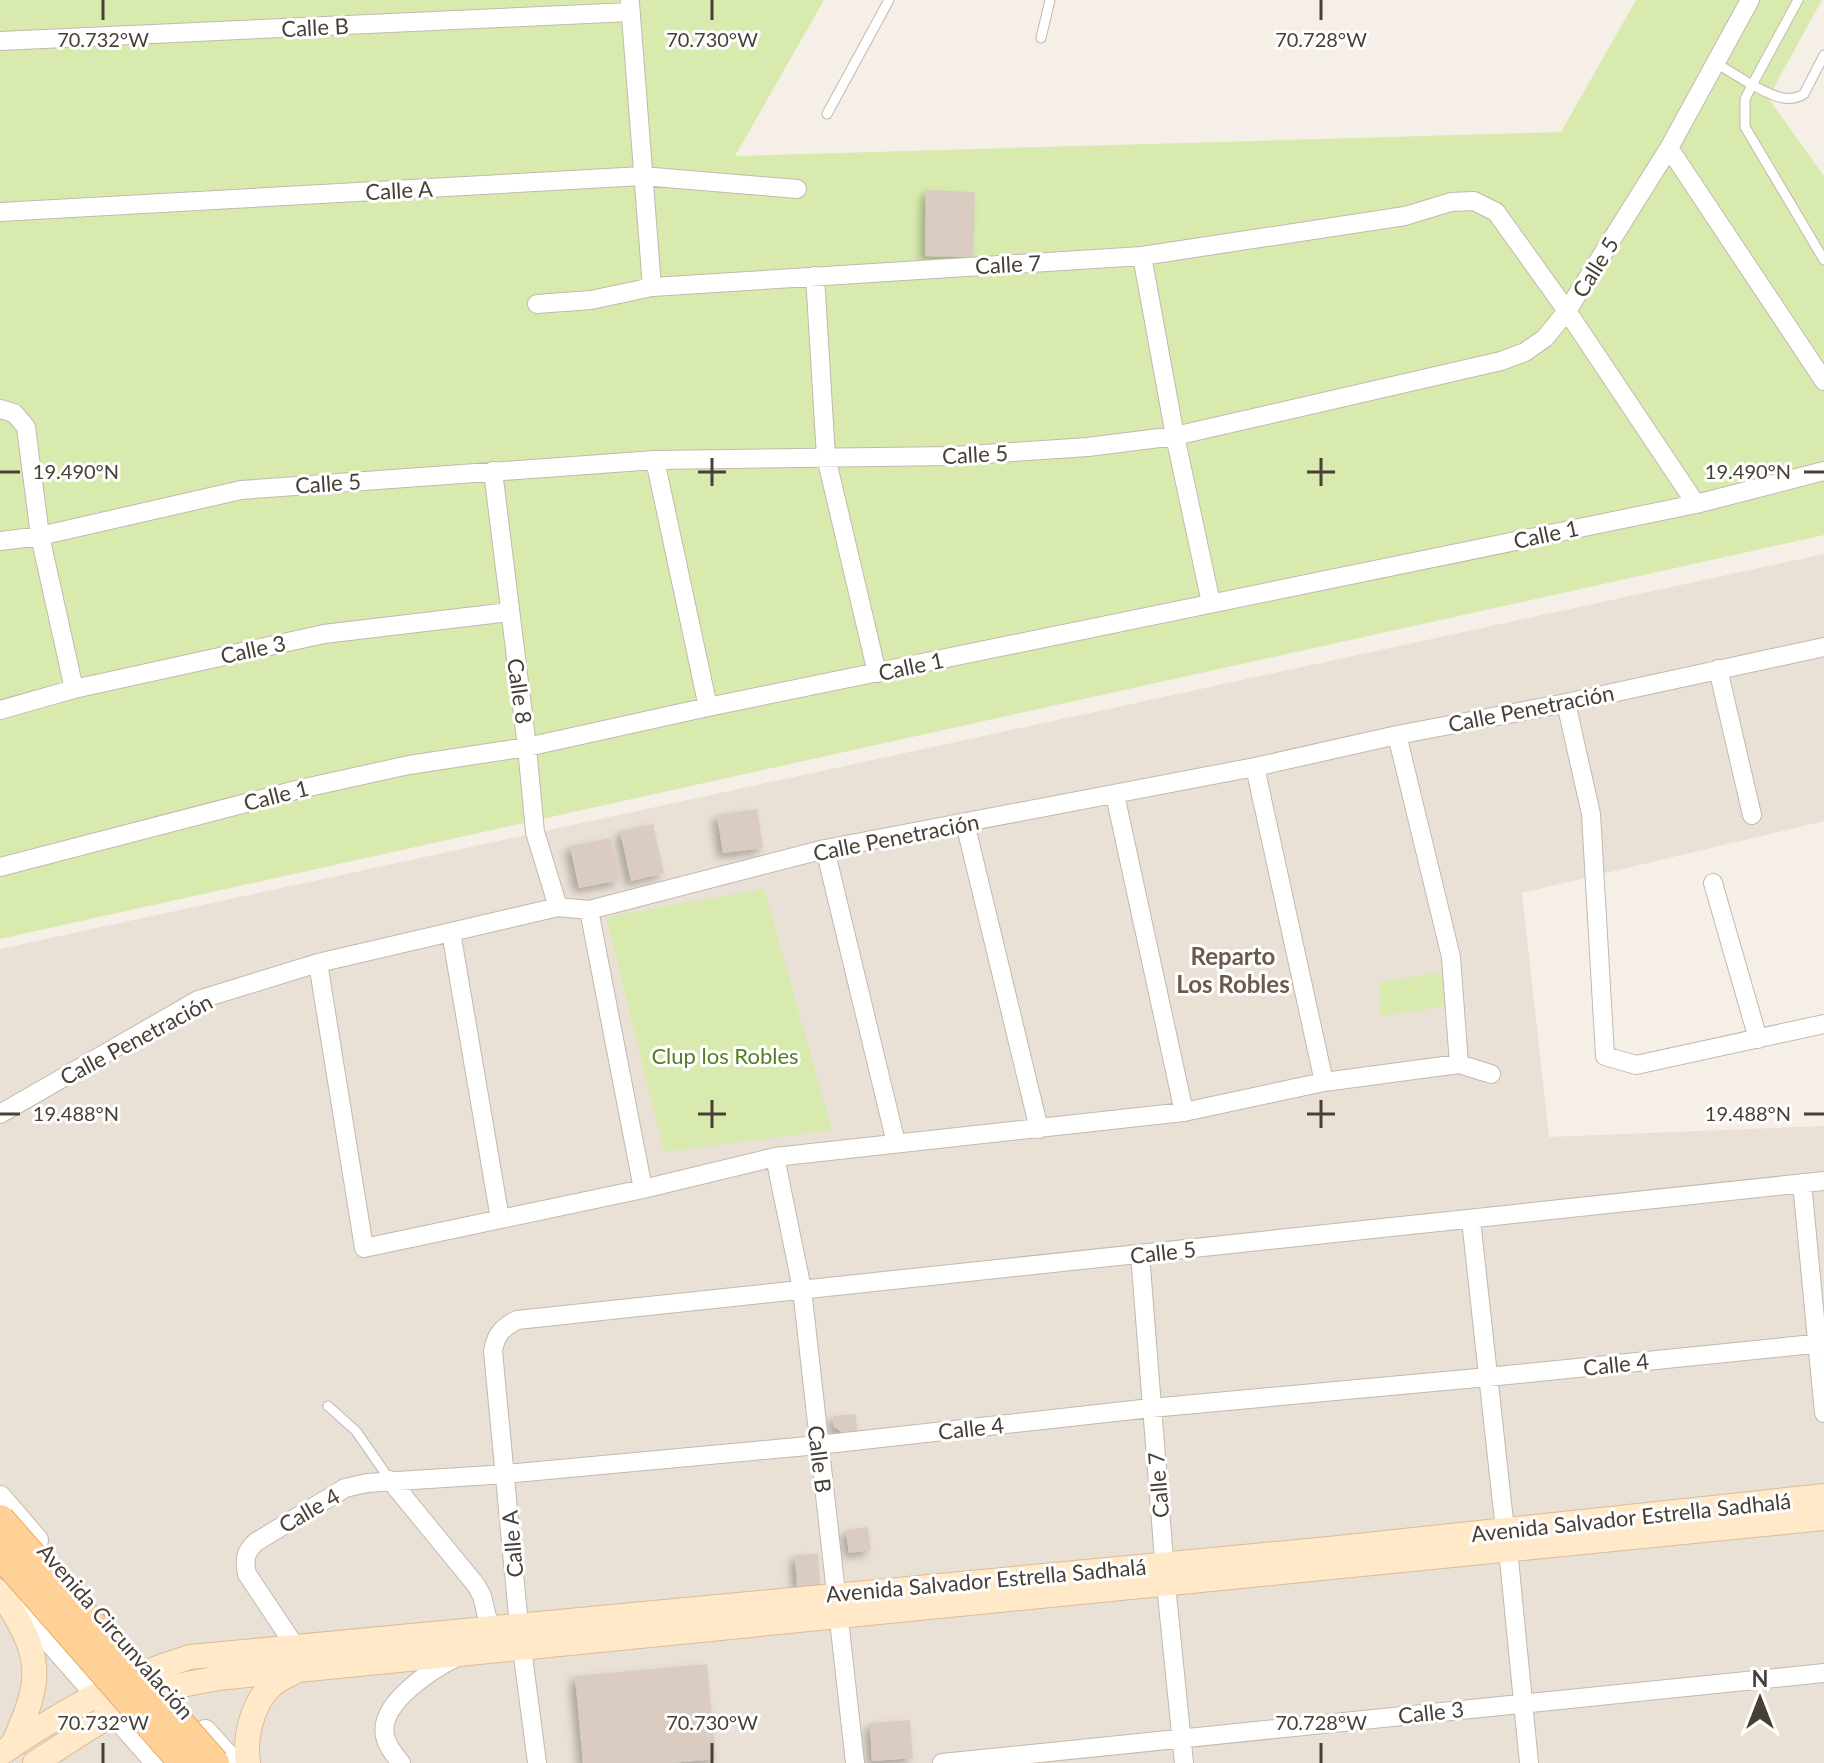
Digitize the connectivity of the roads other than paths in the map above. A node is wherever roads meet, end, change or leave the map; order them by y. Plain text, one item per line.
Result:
1 (889, 0) edge
2 (1050, 0) edge
3 (1750, 0) edge
4 (1798, 0) edge
5 (630, 6) edge
6 (1041, 38) dead end
7 (0, 41) edge
8 (1824, 55) edge
9 (1716, 63) junction
10 (1752, 85) junction
11 (827, 114) dead end
12 (1669, 148) junction
13 (642, 176) junction
14 (797, 189) dead end
15 (0, 212) edge
16 (1142, 256) junction
17 (1824, 260) edge
18 (815, 276) junction
19 (652, 287) junction
20 (537, 304) dead end
21 (1567, 311) junction
22 (1824, 381) edge
23 (7, 411) edge
24 (1175, 436) junction
25 (826, 457) junction
26 (655, 460) junction
27 (493, 471) junction
28 (1824, 471) edge
29 (1696, 504) junction
30 (40, 536) junction
31 (0, 541) edge
32 (1211, 603) junction
33 (509, 612) junction
34 (1824, 647) edge
35 (1718, 669) junction
36 (877, 673) junction
37 (74, 689) junction
38 (1566, 703) junction
39 (708, 707) junction
40 (0, 710) edge
41 (1397, 735) junction
42 (527, 747) junction
43 (1255, 767) junction
44 (1115, 795) junction
45 (1752, 815) dead end
46 (965, 823) junction
47 (825, 849) junction
48 (0, 867) edge
49 (1713, 883) dead end
50 (558, 907) junction
51 (589, 910) junction
52 (451, 932) junction
53 (318, 963) junction
54 (1824, 1024) edge
55 (1758, 1039) junction
56 (1459, 1064) junction
57 (1491, 1074) dead end
58 (1324, 1082) junction
59 (1184, 1112) junction
60 (0, 1114) edge
61 (1039, 1129) junction
62 (896, 1143) junction
63 (775, 1157) junction
64 (1824, 1181) edge
65 (1802, 1183) junction
66 (643, 1189) junction
67 (500, 1219) junction
68 (1471, 1220) junction
69 (1140, 1254) junction
70 (802, 1289) junction
71 (503, 1327) joint
72 (1821, 1343) edge
73 (1488, 1377) junction
74 (328, 1406) dead end
75 (1151, 1408) junction
76 (1824, 1413) edge
77 (818, 1445) junction
78 (506, 1474) junction
79 (390, 1480) junction
80 (1824, 1496) edge
81 (0, 1497) edge
82 (1824, 1518) edge
83 (0, 1519) edge
84 (1506, 1539) junction
85 (0, 1554) edge
86 (1166, 1574) junction
87 (0, 1584) edge
88 (0, 1591) edge
89 (839, 1605) junction
90 (490, 1629) junction
91 (520, 1637) junction
92 (464, 1654) junction
93 (296, 1658) junction
94 (149, 1669) junction
95 (1824, 1673) edge
96 (166, 1689) junction
97 (96, 1694) junction
98 (1524, 1703) junction
99 (113, 1714) junction
100 (1180, 1738) junction
101 (6, 1750) edge
102 (35, 1763) edge
103 (157, 1763) edge
104 (183, 1763) edge
105 (215, 1763) edge
106 (234, 1763) edge
107 (248, 1763) edge
108 (401, 1763) edge
109 (537, 1763) edge
110 (855, 1763) edge
111 (942, 1763) edge
112 (1184, 1763) edge
113 (1529, 1763) edge

1 - 11 lane
2 - 6 lane
3 - 9 street, Calle 5
4 - 10 lane
5 - 7 street, Calle B
5 - 13 street
8 - 10 lane
9 - 10 lane
9 - 12 street, Calle 5
10 - 17 lane
12 - 21 street, Calle 5
12 - 22 street
13 - 14 street, Calle A
13 - 15 street, Calle A
13 - 19 street
16 - 18 street, Calle 7
16 - 21 street, Calle 7
16 - 24 street
18 - 19 street, Calle 7
18 - 25 street
19 - 20 street, Calle 7
21 - 24 street, Calle 5
21 - 29 street
23 - 30 street
24 - 25 street, Calle 5
24 - 32 street
25 - 26 street, Calle 5
25 - 36 street
26 - 27 street, Calle 5
26 - 39 street
27 - 30 street, Calle 5
27 - 33 street, Calle 8
28 - 29 street, Calle 1
29 - 32 street, Calle 1
30 - 31 street, Calle 5
30 - 37 street
32 - 36 street, Calle 1
33 - 37 street, Calle 3
33 - 42 street, Calle 8
34 - 35 street, Calle Penetración
35 - 38 street, Calle Penetración
35 - 45 street
36 - 39 street, Calle 1
37 - 40 street, Calle 3
38 - 41 street, Calle Penetración
38 - 55 street
39 - 42 street, Calle 1
41 - 43 street, Calle Penetración
41 - 56 street
42 - 48 street, Calle 1
42 - 50 street, Calle 8
43 - 44 street, Calle Penetración
43 - 58 street
44 - 46 street, Calle Penetración
44 - 59 street
46 - 47 street, Calle Penetración
46 - 61 street
47 - 51 street, Calle Penetración
47 - 62 street
49 - 55 street
50 - 51 street, Calle Penetración
50 - 52 street, Calle Penetración
51 - 66 street
52 - 53 street, Calle Penetración
52 - 67 street
53 - 60 street, Calle Penetración
53 - 67 street
54 - 55 street
56 - 57 street
56 - 58 street
58 - 59 street
59 - 61 street
61 - 62 street
62 - 63 street
63 - 66 street
63 - 70 street, Calle B
64 - 65 street, Calle 5
65 - 68 street, Calle 5
65 - 72 street
66 - 67 street
68 - 69 street, Calle 5
68 - 73 street
69 - 70 street, Calle 5
69 - 75 street, Calle 7
70 - 71 street, Calle 5
70 - 77 street, Calle B
71 - 78 street, Calle A
72 - 73 street, Calle 4
72 - 76 street
73 - 75 street, Calle 4
73 - 84 street
74 - 79 lane
75 - 77 street, Calle 4
75 - 86 street, Calle 7
77 - 78 street, Calle 4
77 - 89 street, Calle B
78 - 79 street, Calle 4
78 - 91 street, Calle A
79 - 90 street
79 - 93 street, Calle 4
80 - 84 main road, Avenida Salvador Estrella Sadhalá
81 - 94 street, Avenida Circunvalación
82 - 84 main road, Avenida Salvador Estrella Sadhalá
83 - 105 main road, Avenida Circunvalación, bridge
84 - 86 main road, Avenida Salvador Estrella Sadhalá
84 - 98 street
85 - 104 main road, Avenida Circunvalación, bridge
86 - 89 main road, Avenida Salvador Estrella Sadhalá
86 - 100 street, Calle 7
87 - 97 street
88 - 101 main road
89 - 91 main road, Avenida Salvador Estrella Sadhalá
89 - 110 street, Calle B
90 - 91 main road, Avenida Salvador Estrella Sadhalá
90 - 93 main road, Avenida Salvador Estrella Sadhalá
91 - 92 main road, Avenida Salvador Estrella Sadhalá
91 - 109 street, Calle A
92 - 93 main road, Avenida Salvador Estrella Sadhalá
92 - 108 street
93 - 94 main road, Avenida Salvador Estrella Sadhalá
93 - 96 main road, Avenida Salvador Estrella Sadhalá
93 - 107 main road
94 - 96 street, Avenida Circunvalación
94 - 97 main road, Avenida Salvador Estrella Sadhalá
95 - 98 street, Calle 3
96 - 99 main road, Avenida Salvador Estrella Sadhalá
96 - 106 street, Avenida Circunvalación
97 - 99 street
97 - 101 main road, Avenida Salvador Estrella Sadhalá
98 - 100 street, Calle 3
98 - 113 street
99 - 102 main road, Avenida Salvador Estrella Sadhalá
99 - 103 street
100 - 111 street, Calle 3
100 - 112 street, Calle 7

